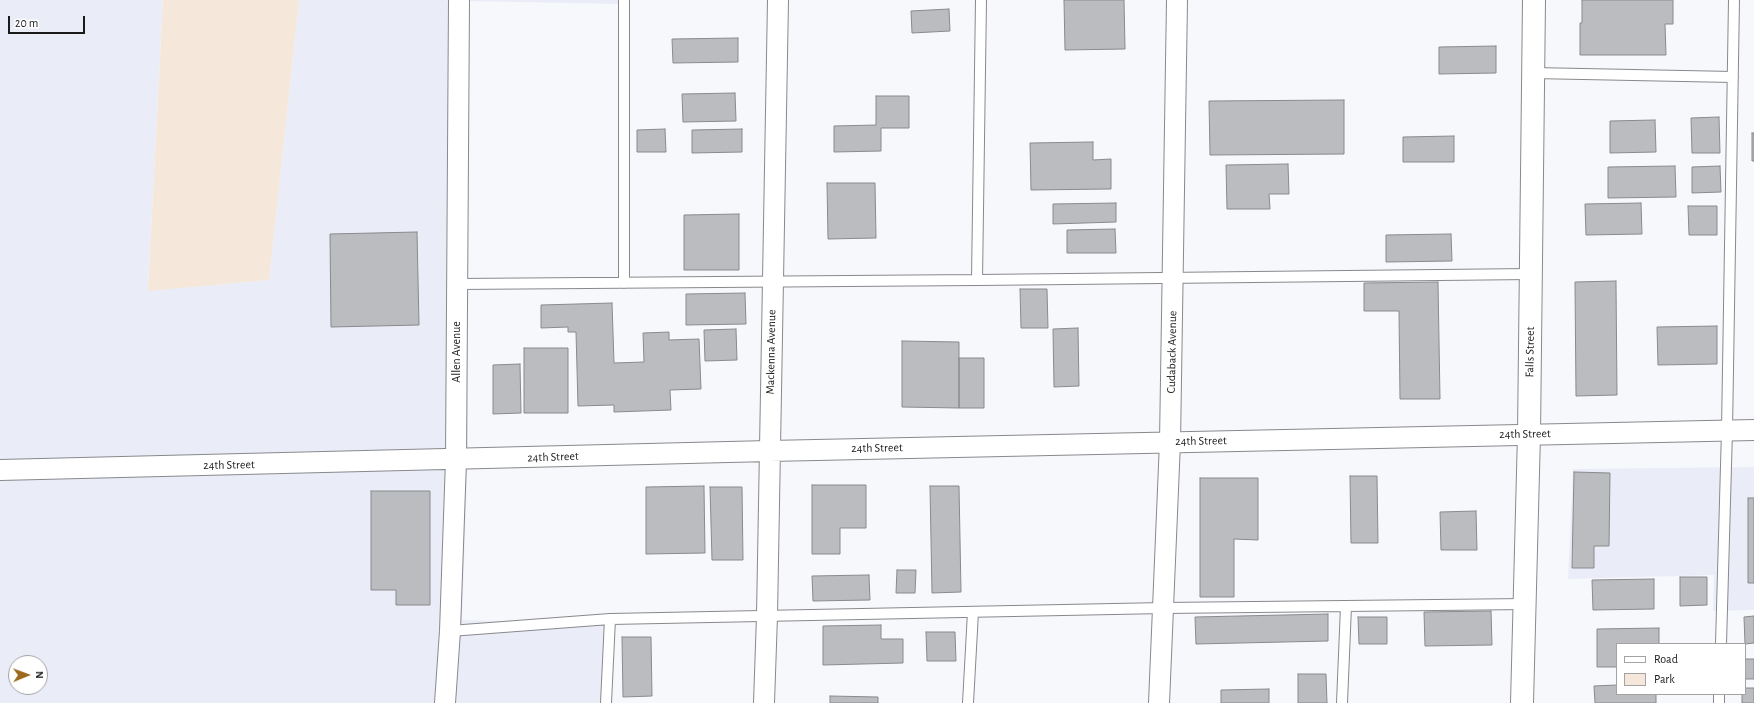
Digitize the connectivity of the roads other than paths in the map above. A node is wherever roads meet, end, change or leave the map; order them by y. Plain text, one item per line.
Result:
1 (460, 0) edge
2 (624, 0) edge
3 (778, 0) edge
4 (981, 0) edge
5 (1177, 0) edge
6 (1534, 0) edge
7 (1734, 0) edge
8 (1533, 73) junction
9 (1733, 77) junction
10 (1531, 274) junction
11 (1173, 279) junction
12 (977, 280) junction
13 (773, 282) junction
14 (624, 283) junction
15 (457, 284) junction
16 (1727, 430) junction
17 (1754, 430) edge
18 (1529, 434) junction
19 (1170, 442) junction
20 (769, 450) junction
21 (456, 460) junction
22 (0, 470) edge
23 (1526, 604) junction
24 (1346, 606) junction
25 (1164, 608) junction
26 (973, 612) junction
27 (767, 616) junction
28 (610, 619) junction
29 (450, 631) junction
30 (1721, 643) edge
31 (445, 703) edge
32 (606, 703) edge
33 (764, 703) edge
34 (968, 703) edge
35 (1159, 703) edge
36 (1342, 703) edge
37 (1522, 703) edge

1 - 15 street, Allen Avenue
2 - 14 lane
3 - 13 street, Mackenna Avenue
4 - 12 lane
5 - 11 street, Cudaback Avenue
6 - 8 street, Falls Street
7 - 9 lane
8 - 9 lane
8 - 10 street, Falls Street
9 - 16 lane
10 - 11 lane
10 - 18 street, Falls Street
11 - 12 lane
11 - 19 street, Cudaback Avenue
12 - 13 lane
13 - 14 lane
13 - 20 street, Mackenna Avenue
14 - 15 lane
15 - 21 street, Allen Avenue
16 - 17 street, 24th Street
16 - 18 street, 24th Street
16 - 30 lane
18 - 19 street, 24th Street
18 - 23 street, Falls Street
19 - 20 street, 24th Street
19 - 25 street, Cudaback Avenue
20 - 21 street, 24th Street
20 - 27 street, Mackenna Avenue
21 - 22 street, 24th Street
21 - 29 street, Allen Avenue
23 - 24 lane
23 - 37 street, Falls Street
24 - 25 lane
24 - 36 lane
25 - 26 lane
25 - 35 street, Cudaback Avenue
26 - 27 lane
26 - 34 lane
27 - 28 lane
27 - 33 street, Mackenna Avenue
28 - 29 lane
28 - 32 lane
29 - 31 street, Allen Avenue

